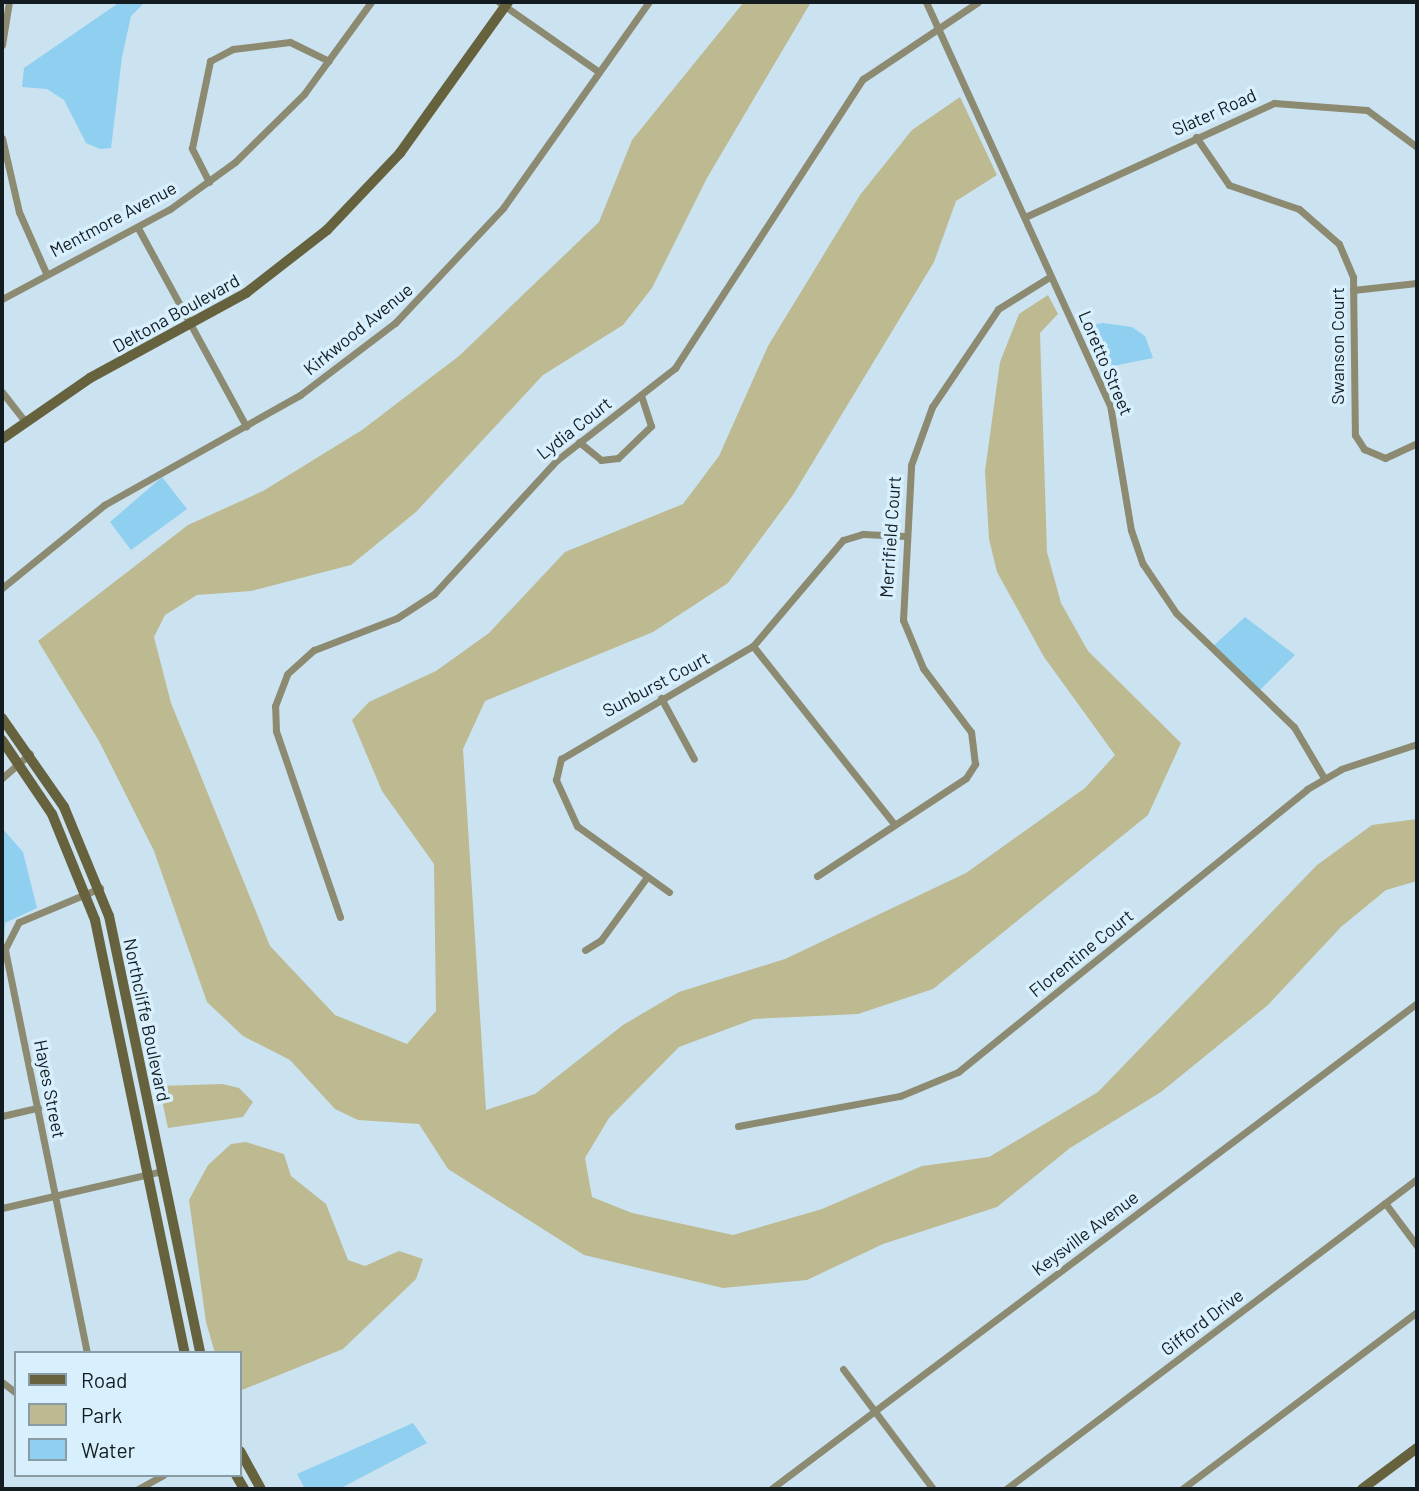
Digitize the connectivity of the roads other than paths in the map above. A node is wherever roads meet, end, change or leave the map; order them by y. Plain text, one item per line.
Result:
1 (9, 2) edge
2 (372, 2) edge
3 (649, 2) edge
4 (926, 2) edge
5 (978, 2) edge
6 (504, 3) edge
7 (938, 27) junction
8 (2, 45) edge
9 (329, 61) junction
10 (599, 72) junction
11 (1196, 137) junction
12 (2, 138) edge
13 (1417, 147) edge
14 (209, 182) junction
15 (1025, 217) junction
16 (138, 228) junction
17 (47, 273) junction
18 (1051, 276) junction
19 (1417, 284) edge
20 (1353, 290) junction
21 (2, 299) edge
22 (191, 327) junction
23 (2, 392) edge
24 (641, 396) junction
25 (25, 421) junction
26 (246, 426) junction
27 (2, 439) edge
28 (579, 442) junction
29 (1417, 443) edge
30 (905, 537) junction
31 (2, 588) edge
32 (754, 646) junction
33 (661, 698) junction
34 (2, 718) edge
35 (2, 740) edge
36 (1417, 744) edge
37 (30, 754) junction
38 (694, 759) dead end
39 (18, 763) junction
40 (2, 778) edge
41 (1324, 778) junction
42 (895, 825) junction
43 (817, 876) dead end
44 (647, 877) junction
45 (100, 887) junction
46 (86, 892) junction
47 (669, 892) dead end
48 (340, 918) dead end
49 (585, 950) dead end
50 (1417, 1003) edge
51 (38, 1108) junction
52 (2, 1115) edge
53 (738, 1126) dead end
54 (162, 1171) junction
55 (148, 1174) junction
56 (1417, 1179) edge
57 (55, 1198) junction
58 (1385, 1203) junction
59 (2, 1208) edge
60 (1417, 1246) edge
61 (1417, 1312) edge
62 (87, 1351) edge
63 (185, 1351) edge
64 (200, 1351) edge
65 (843, 1369) dead end
66 (875, 1411) junction
67 (1417, 1448) edge
68 (242, 1455) edge
69 (159, 1477) edge
70 (138, 1489) edge
71 (261, 1489) edge
72 (771, 1489) edge
73 (933, 1489) edge
74 (1006, 1489) edge
75 (1182, 1489) edge
76 (1362, 1489) edge

1 - 8 street
2 - 9 street, Mentmore Avenue
3 - 10 street, Kirkwood Avenue
4 - 7 street, Loretto Street
5 - 7 street, Lydia Court
6 - 10 street
6 - 22 main road, Deltona Boulevard
7 - 15 street, Loretto Street
7 - 24 street, Lydia Court
9 - 14 street, Mentmore Avenue
9 - 14 street
10 - 26 street, Kirkwood Avenue
11 - 13 street, Slater Road
11 - 15 street, Slater Road
11 - 20 street, Swanson Court
12 - 17 street
14 - 16 street, Mentmore Avenue
15 - 18 street, Loretto Street
16 - 17 street, Mentmore Avenue
16 - 22 street
17 - 21 street, Mentmore Avenue
18 - 30 street, Merrifield Court
18 - 41 street, Loretto Street
19 - 20 street
20 - 29 street, Swanson Court
22 - 25 main road, Deltona Boulevard
22 - 26 street
23 - 25 street
24 - 28 street, Lydia Court
24 - 28 street
25 - 27 main road, Deltona Boulevard
26 - 31 street, Kirkwood Avenue
28 - 48 street, Lydia Court
30 - 32 street, Sunburst Court
30 - 42 street, Merrifield Court
32 - 33 street, Sunburst Court
32 - 42 street
33 - 38 street
33 - 44 street, Sunburst Court
34 - 37 main road, Northcliffe Boulevard
35 - 39 main road, Northcliffe Boulevard
36 - 41 street, Florentine Court
37 - 39 street
37 - 45 main road, Northcliffe Boulevard
39 - 40 street
39 - 46 main road, Northcliffe Boulevard
41 - 53 street, Florentine Court
42 - 43 street, Merrifield Court
44 - 47 street, Sunburst Court
44 - 49 street
45 - 46 street, Hayes Street
45 - 54 main road, Northcliffe Boulevard
46 - 51 street, Hayes Street
46 - 55 main road, Northcliffe Boulevard
50 - 66 street, Keysville Avenue
51 - 52 street
51 - 57 street, Hayes Street
54 - 55 street
54 - 64 main road, Northcliffe Boulevard
55 - 57 street
55 - 63 main road, Northcliffe Boulevard
56 - 58 street, Gifford Drive
57 - 59 street
57 - 62 street, Hayes Street
58 - 60 street
58 - 74 street, Gifford Drive
61 - 75 street
65 - 66 street
66 - 72 street, Keysville Avenue
66 - 73 street
67 - 76 main road
68 - 71 main road
69 - 70 street

